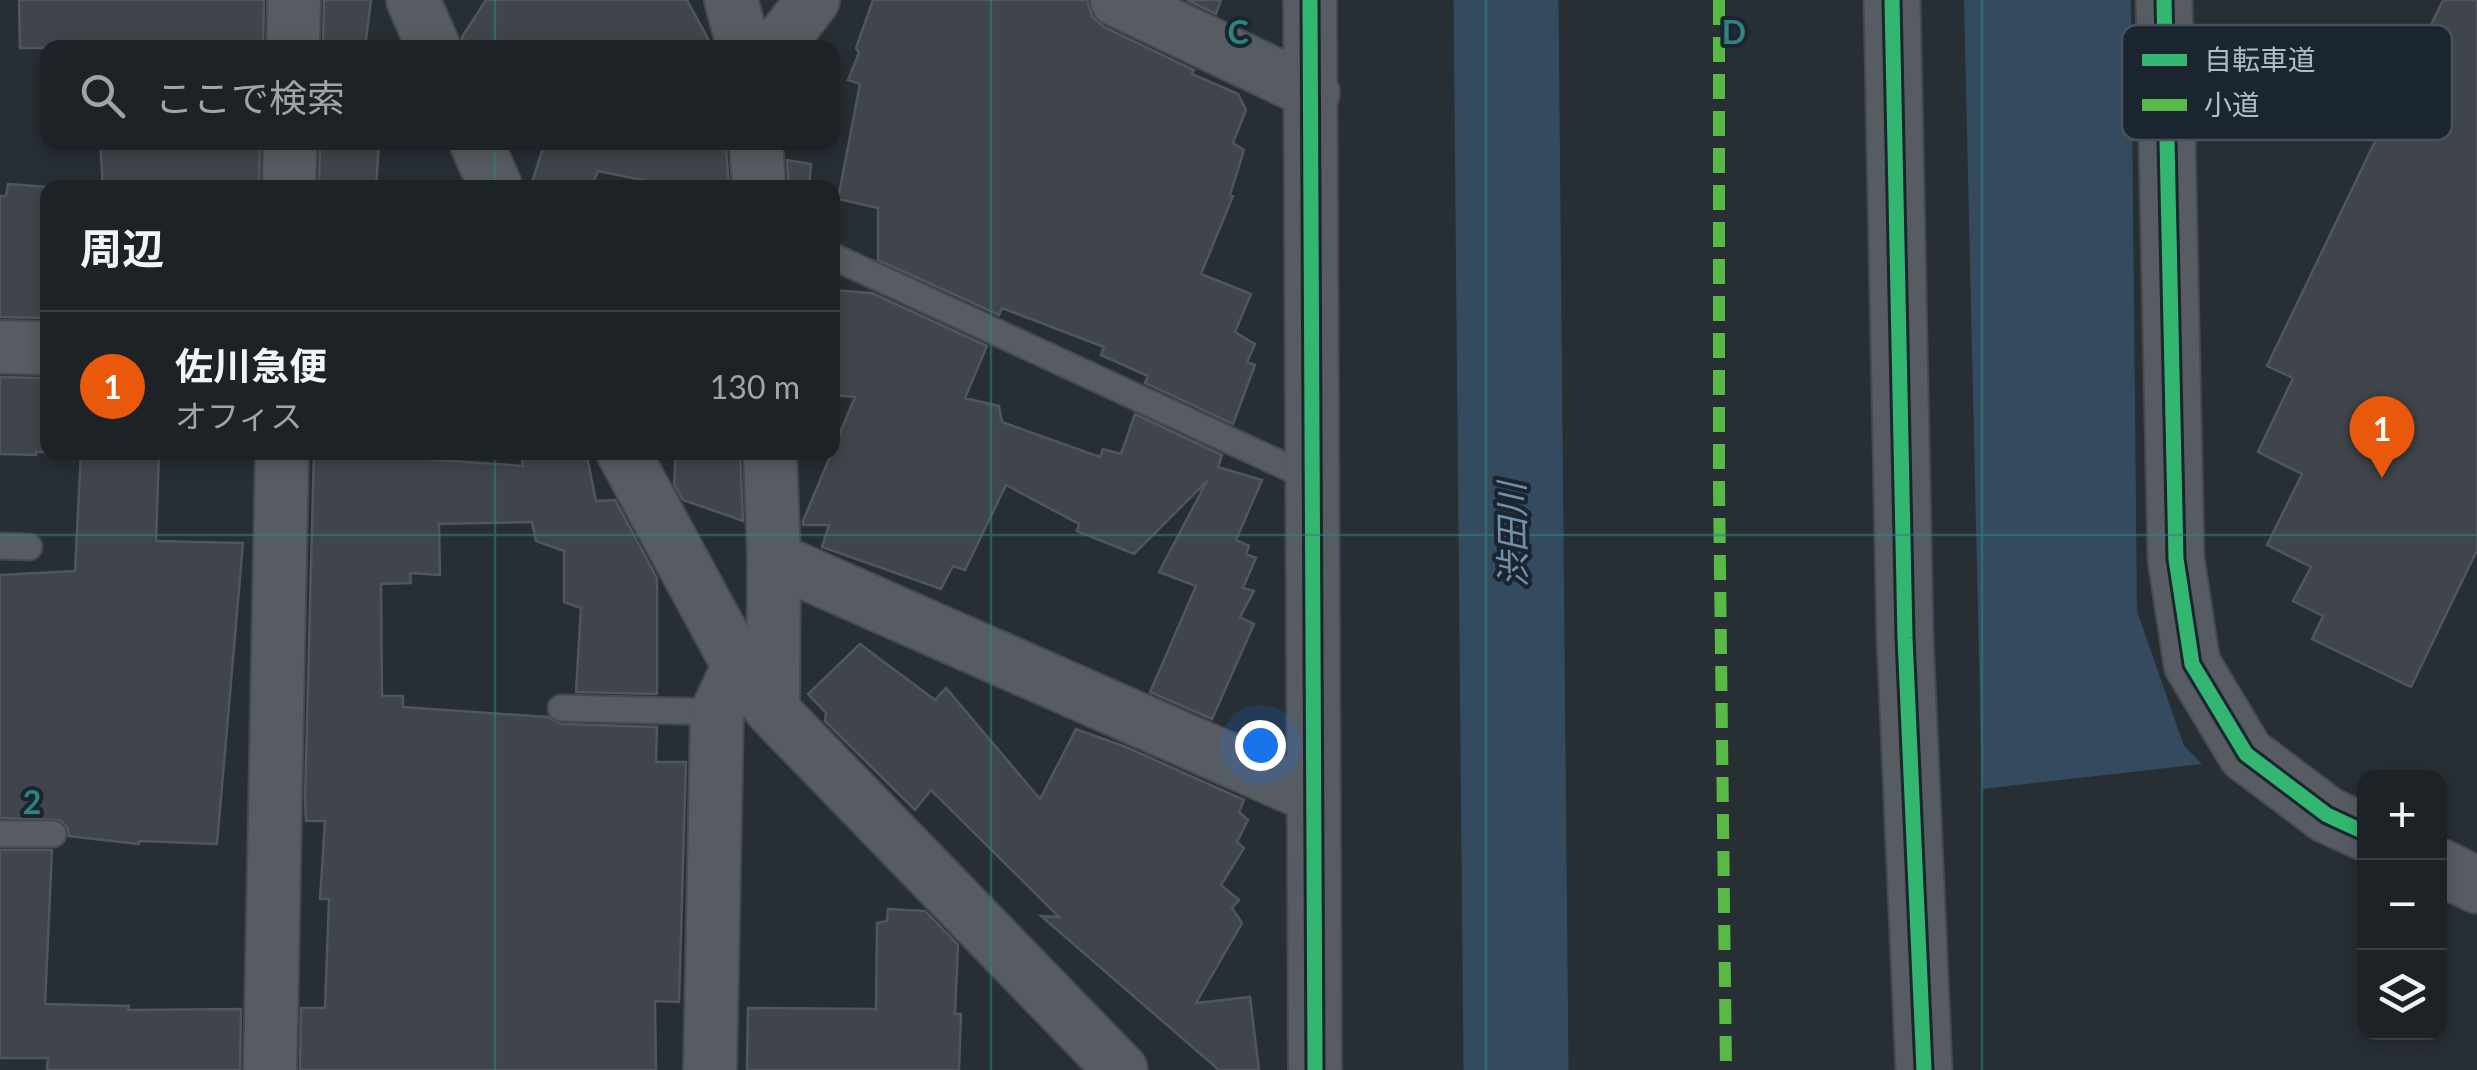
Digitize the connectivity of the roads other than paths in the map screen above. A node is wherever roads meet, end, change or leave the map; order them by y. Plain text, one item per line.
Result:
1 (294, 0) edge
2 (413, 0) edge
3 (730, 0) edge
4 (814, 0) edge
5 (1117, 0) edge
6 (1310, 0) edge
7 (1892, 0) edge
8 (2164, 0) edge
9 (2165, 25) edge
10 (293, 40) edge
11 (430, 40) edge
12 (742, 40) edge
13 (782, 40) edge
14 (1313, 93) junction
15 (2167, 140) edge
16 (290, 150) edge
17 (479, 150) edge
18 (757, 150) edge
19 (288, 180) edge
20 (493, 180) edge
21 (758, 180) edge
22 (840, 260) edge
23 (0, 347) edge
24 (40, 348) edge
25 (282, 460) edge
26 (626, 460) edge
27 (770, 460) edge
28 (1314, 478) junction
29 (0, 546) edge
30 (29, 547) dead end
31 (774, 559) junction
32 (739, 666) junction
33 (562, 708) dead end
34 (772, 711) junction
35 (717, 712) junction
36 (1314, 798) junction
37 (2357, 829) edge
38 (0, 834) edge
39 (53, 834) dead end
40 (2447, 870) edge
41 (2477, 885) edge
42 (270, 1070) edge
43 (710, 1070) edge
44 (1121, 1070) edge
45 (1314, 1070) edge
46 (1924, 1070) edge

1 - 10 street
2 - 11 street
3 - 12 street
4 - 13 street
5 - 14 street
6 - 14 street
7 - 46 street
8 - 9 street
14 - 28 street
15 - 37 street
16 - 19 street
17 - 20 street
18 - 21 street
22 - 28 lane
23 - 24 street
25 - 42 street
26 - 32 street
27 - 31 street
28 - 36 street
29 - 30 lane
31 - 34 street
31 - 36 street
32 - 34 street
32 - 35 street
33 - 35 lane
34 - 44 street
35 - 43 street
36 - 45 street
38 - 39 lane
40 - 41 street

